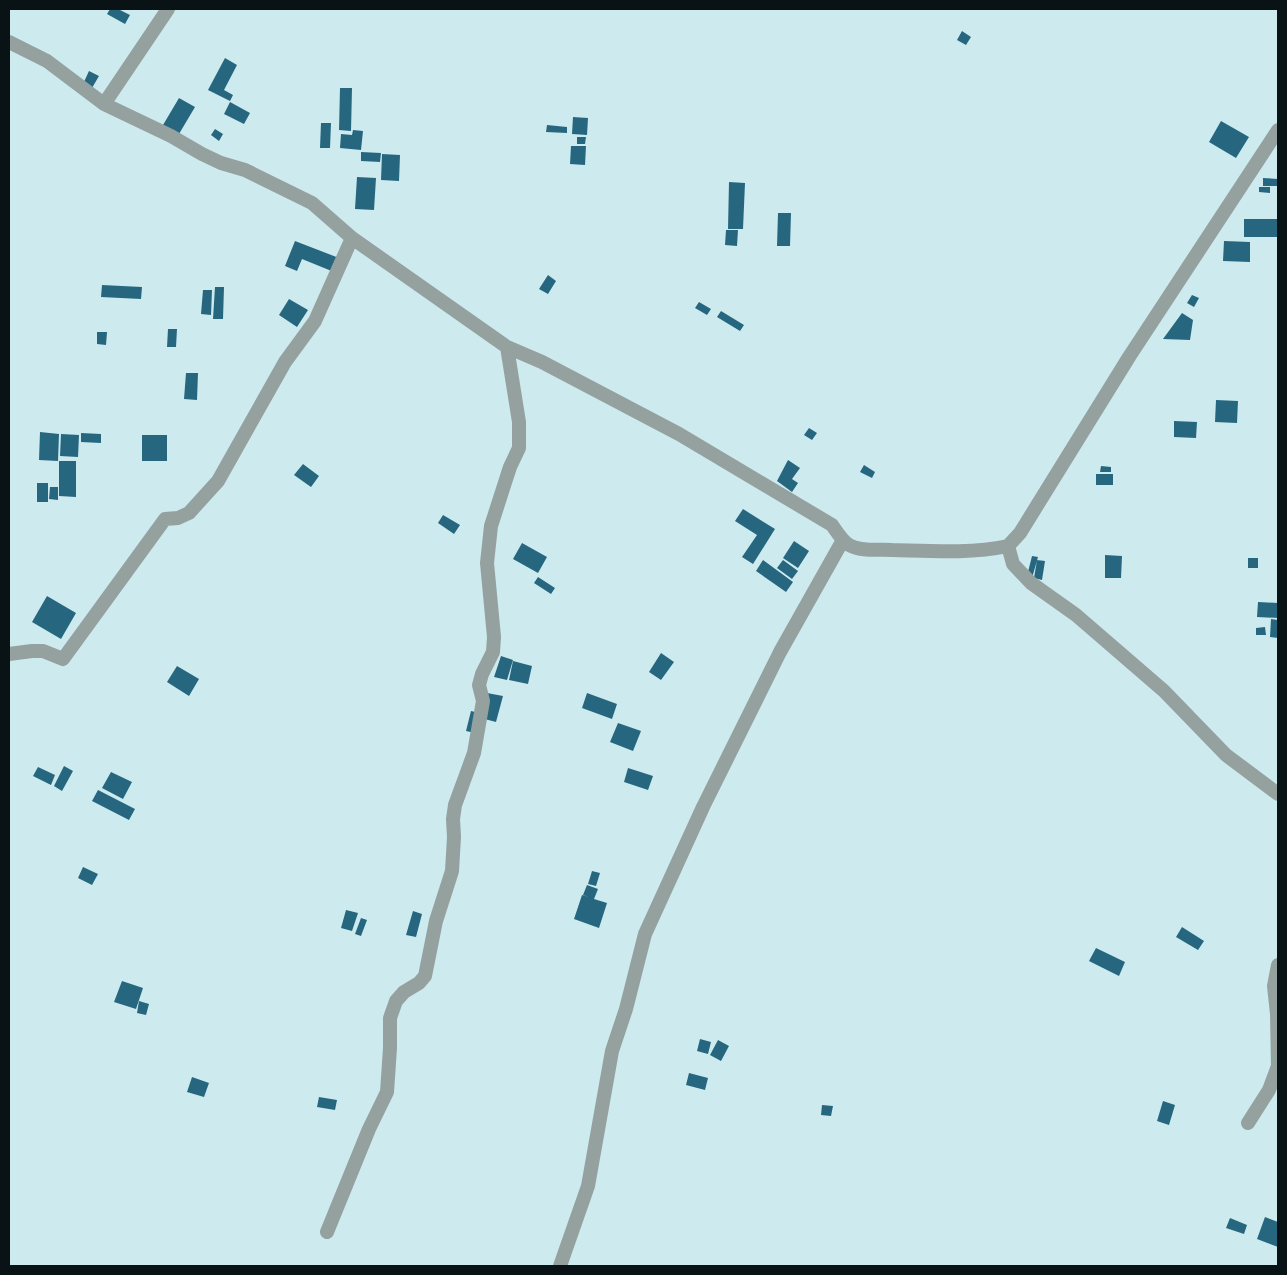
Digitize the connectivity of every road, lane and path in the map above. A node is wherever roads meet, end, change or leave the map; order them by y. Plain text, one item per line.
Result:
1 (168, 9) edge
2 (9, 42) edge
3 (104, 104) junction
4 (1278, 130) edge
5 (352, 238) junction
6 (507, 347) junction
7 (843, 540) junction
8 (1008, 546) junction
9 (9, 654) edge
10 (1278, 794) edge
11 (1278, 965) edge
12 (1248, 1123) dead end
13 (327, 1232) dead end
14 (560, 1266) edge

1 - 3 street
2 - 3 street
3 - 5 street
4 - 8 street
5 - 6 street
5 - 9 street
6 - 7 street
6 - 13 street
7 - 8 street
7 - 14 street
8 - 10 street
11 - 12 street

